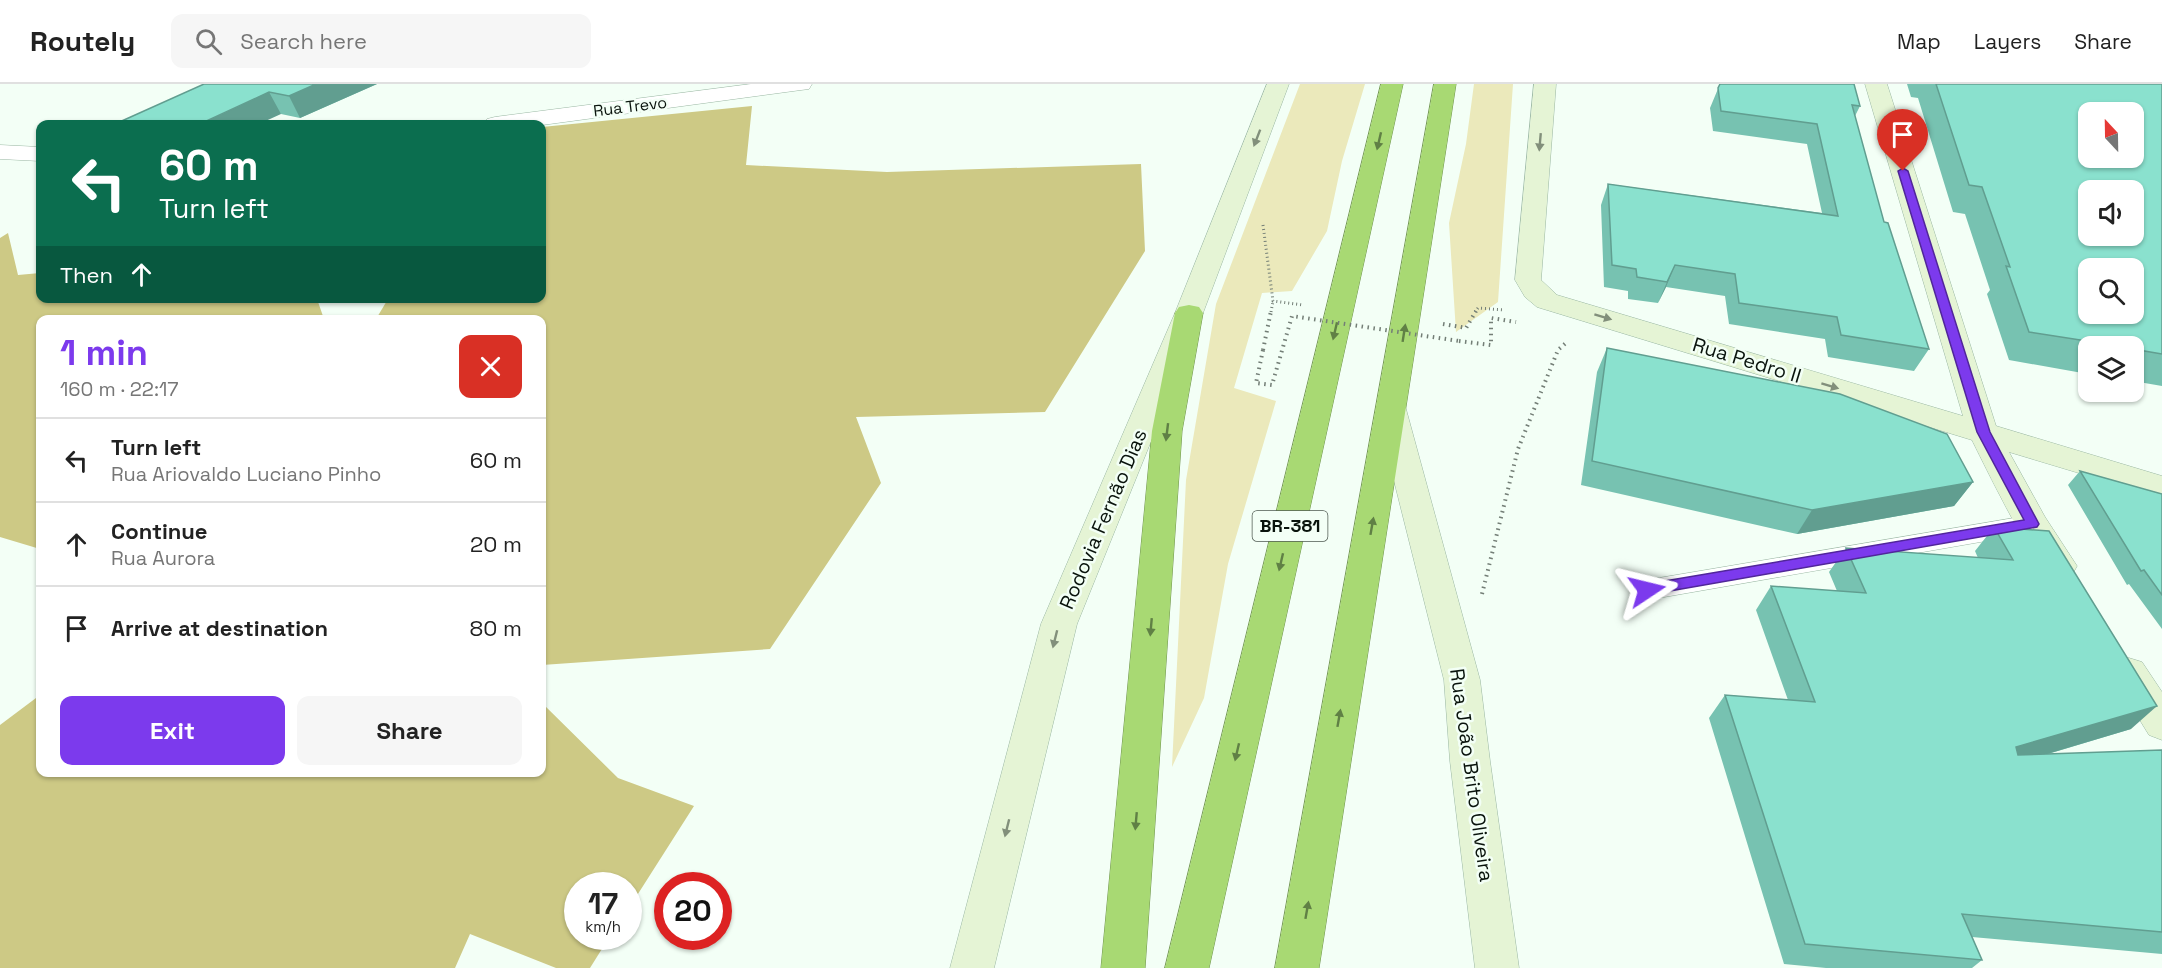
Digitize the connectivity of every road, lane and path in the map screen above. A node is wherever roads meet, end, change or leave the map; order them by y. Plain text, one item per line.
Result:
1 (801, 84) edge
2 (1278, 84) edge
3 (1392, 84) edge
4 (1445, 84) edge
5 (1545, 84) edge
6 (1876, 84) edge
7 (526, 120) edge
8 (0, 152) edge
9 (36, 154) edge
10 (1238, 187) junction
11 (1274, 301) junction
12 (1508, 310) dead end
13 (1340, 311) junction
14 (1189, 313) junction
15 (1406, 318) junction
16 (1526, 324) dead end
17 (1568, 341) dead end
18 (1391, 409) junction
19 (1983, 432) junction
20 (2162, 488) edge
21 (2032, 524) junction
22 (1647, 590) dead end
23 (2078, 594) edge
24 (1481, 599) dead end
25 (2110, 644) edge
26 (2162, 724) edge
27 (972, 968) edge
28 (1123, 968) edge
29 (1187, 968) edge
30 (1297, 968) edge
31 (1497, 968) edge

1 - 7 street, Rua Trevo
2 -> 10 street, Rodovia Fernão Dias
3 -> 13 highway, BR-381
4 - 15 highway
5 -> 19 street, Rua Pedro II
6 - 19 street
8 - 9 street
10 - 11 path
10 - 14 street, Rodovia Fernão Dias
11 - 13 path
11 - 16 path, bridge
12 - 15 path
13 -> 29 highway, BR-381
14 -> 27 street, Rodovia Fernão Dias
14 -> 28 highway
18 -> 15 highway
17 - 24 path
30 -> 18 highway
18 - 31 street, Rua João Brito Oliveira
19 - 20 street, Rua Pedro II
19 - 21 street
21 - 22 lane
21 - 23 street
25 - 26 street

